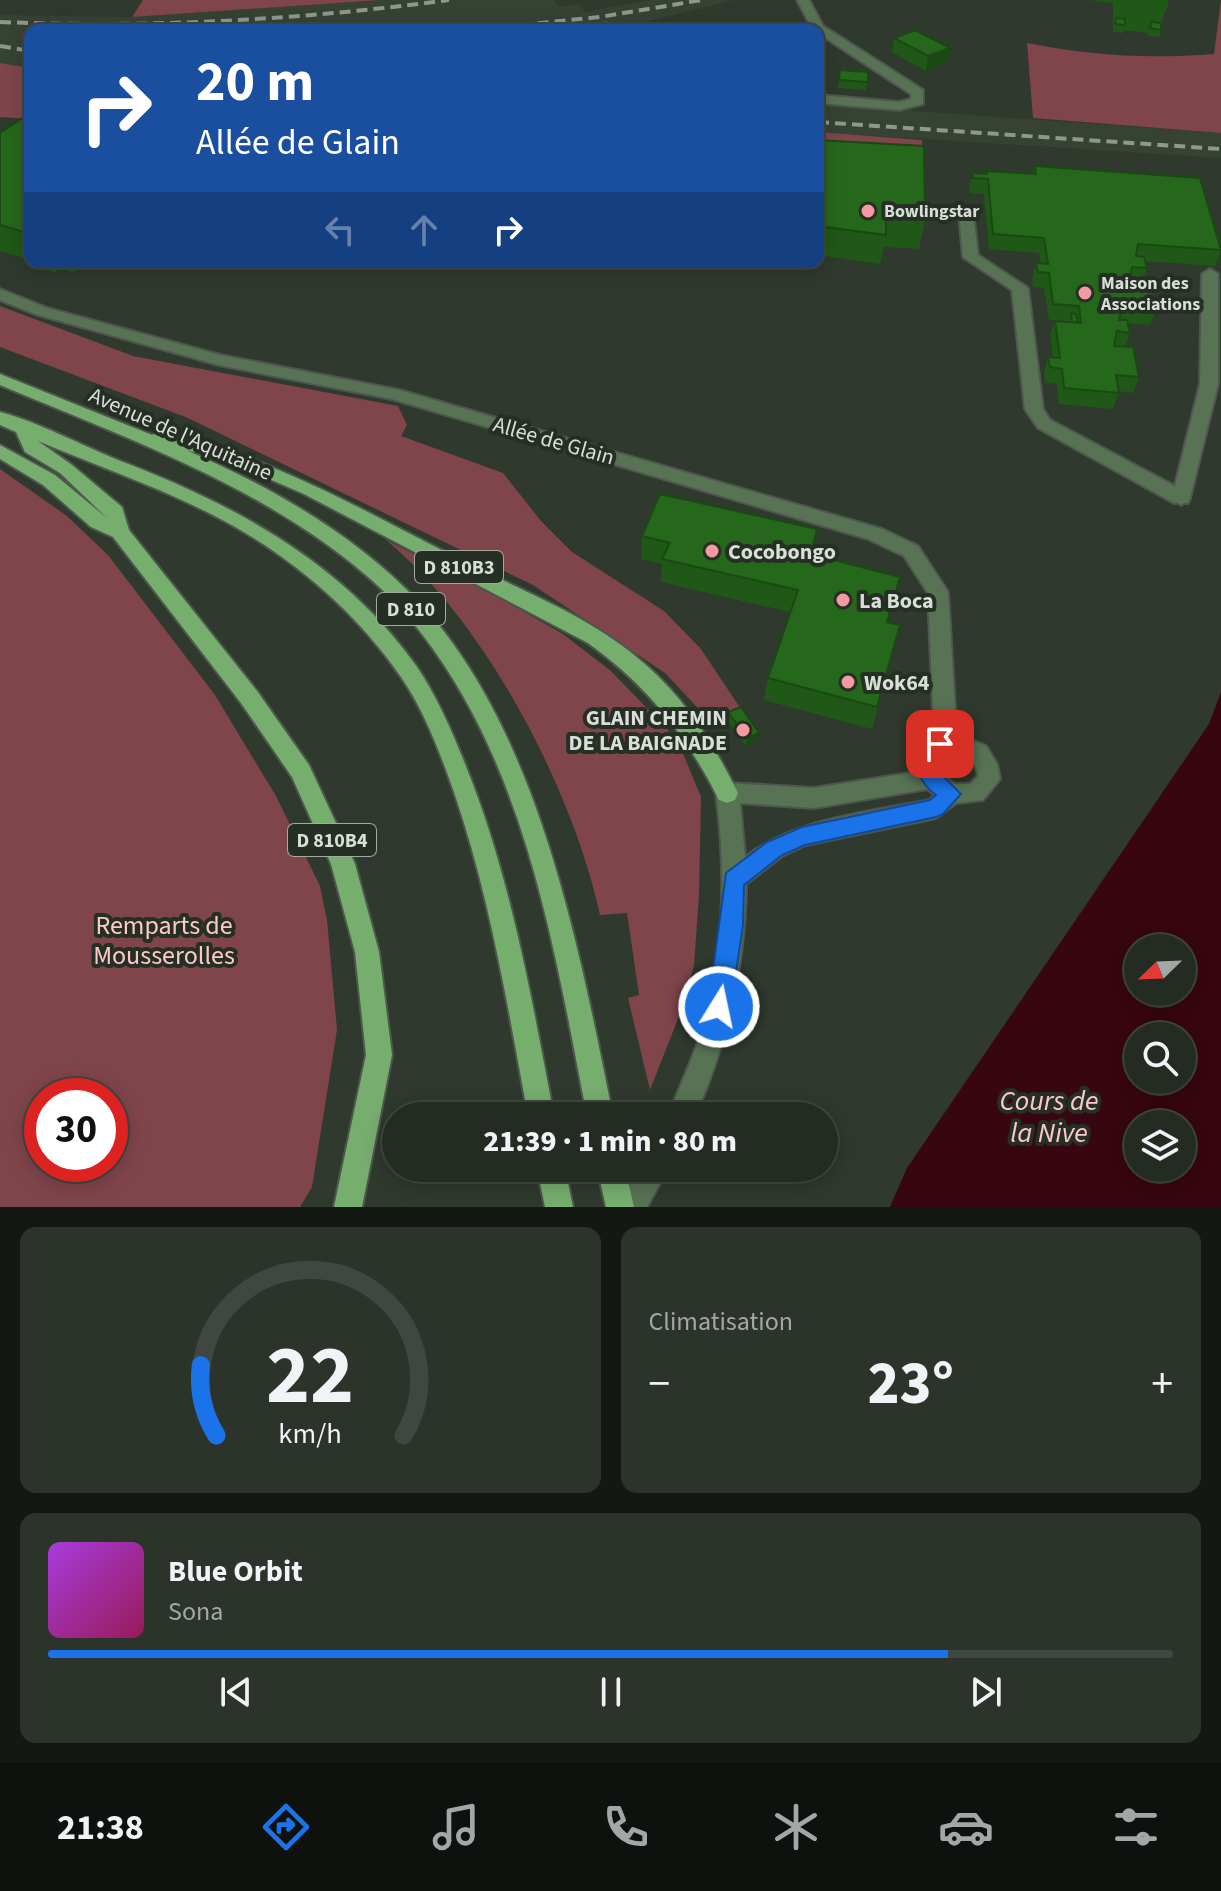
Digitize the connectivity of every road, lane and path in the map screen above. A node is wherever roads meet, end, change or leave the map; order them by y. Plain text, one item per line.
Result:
1 (803, 0) edge
2 (816, 24) edge
3 (824, 32) edge
4 (824, 100) edge
5 (966, 213) dead end
6 (1210, 274) dead end
7 (0, 294) edge
8 (0, 379) edge
9 (0, 418) edge
10 (24, 429) junction
11 (129, 433) junction
12 (0, 451) edge
13 (120, 532) junction
14 (951, 742) junction
15 (930, 779) junction
16 (727, 793) junction
17 (951, 794) junction
18 (733, 880) junction
19 (538, 1102) edge
20 (597, 1102) edge
21 (688, 1102) edge
22 (554, 1182) edge
23 (614, 1182) edge
24 (646, 1182) edge
25 (348, 1207) edge
26 (559, 1207) edge
27 (620, 1207) edge
28 (632, 1207) edge

1 - 2 street
3 - 4 street
5 - 6 street
7 - 14 street, Allée de Glain
8 - 11 main road, Avenue de l'Aquitaine / D 810
9 - 10 main road, D 810
10 - 13 main road, D 810B4
10 - 19 main road, D 810
11 - 16 main road, D 810B3
11 - 20 main road, Avenue de l'Aquitaine / D 810
12 - 13 main road
13 - 25 main road, D 810B4
14 - 15 street
14 - 17 street
15 - 16 street
15 - 17 street
16 - 18 street
17 - 18 street
18 - 21 street
22 - 26 main road
23 - 27 main road
24 - 28 street

